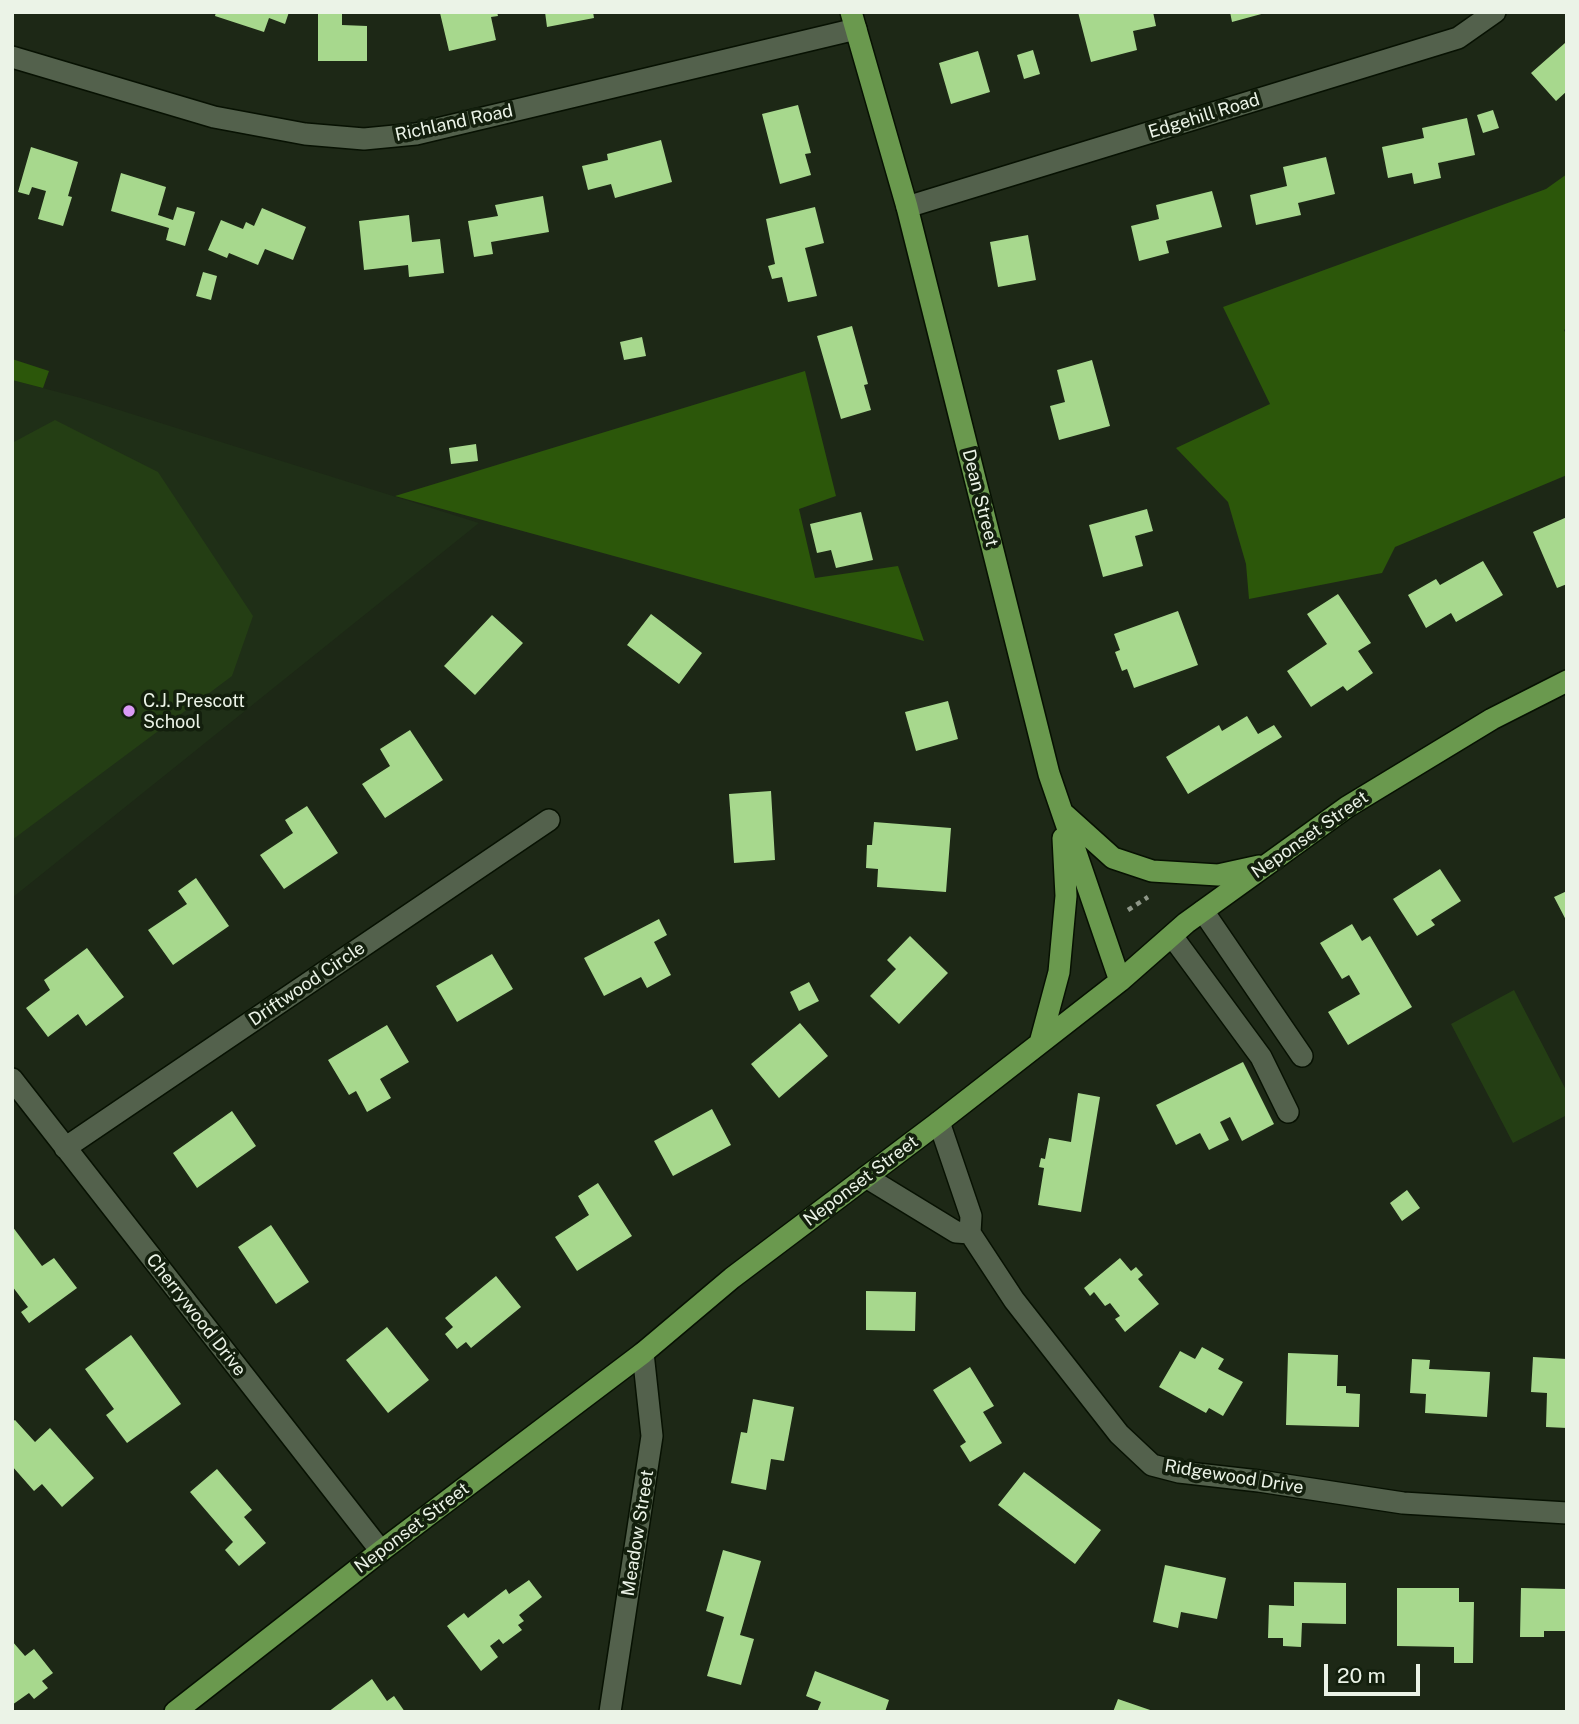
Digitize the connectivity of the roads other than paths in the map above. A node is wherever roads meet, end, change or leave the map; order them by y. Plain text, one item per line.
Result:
1 (1495, 12) edge
2 (853, 21) edge
3 (12, 57) edge
4 (907, 207) junction
5 (1567, 681) edge
6 (1062, 811) junction
7 (549, 820) dead end
8 (1268, 864) junction
9 (1203, 911) junction
10 (1171, 936) junction
11 (1119, 981) junction
12 (1040, 1043) junction
13 (1302, 1056) dead end
14 (12, 1079) edge
15 (1288, 1112) dead end
16 (939, 1122) junction
17 (65, 1148) junction
18 (866, 1177) junction
19 (970, 1233) junction
20 (643, 1353) junction
21 (1567, 1513) edge
22 (381, 1551) junction
23 (175, 1712) edge
24 (610, 1712) edge

1 - 4 street, Edgehill Road
2 - 3 street, Richland Road
2 - 4 main road, Dean Street
4 - 6 main road, Dean Street
5 - 8 main road, Neponset Street
6 - 8 main road
6 - 11 main road, Dean Street
6 - 12 main road
7 - 17 street, Driftwood Circle
8 - 9 main road, Neponset Street
9 - 10 main road, Neponset Street
9 - 13 street
10 - 11 main road, Neponset Street
10 - 15 street
11 - 12 main road, Neponset Street
12 - 16 main road, Neponset Street
14 - 17 street, Cherrywood Drive
16 - 18 main road, Neponset Street
16 - 19 street, Ridgewood Drive
17 - 22 street, Cherrywood Drive
18 - 19 street
18 - 20 main road, Neponset Street
19 - 21 street, Ridgewood Drive
20 - 22 main road, Neponset Street
20 - 24 street, Meadow Street
22 - 23 main road, Neponset Street

